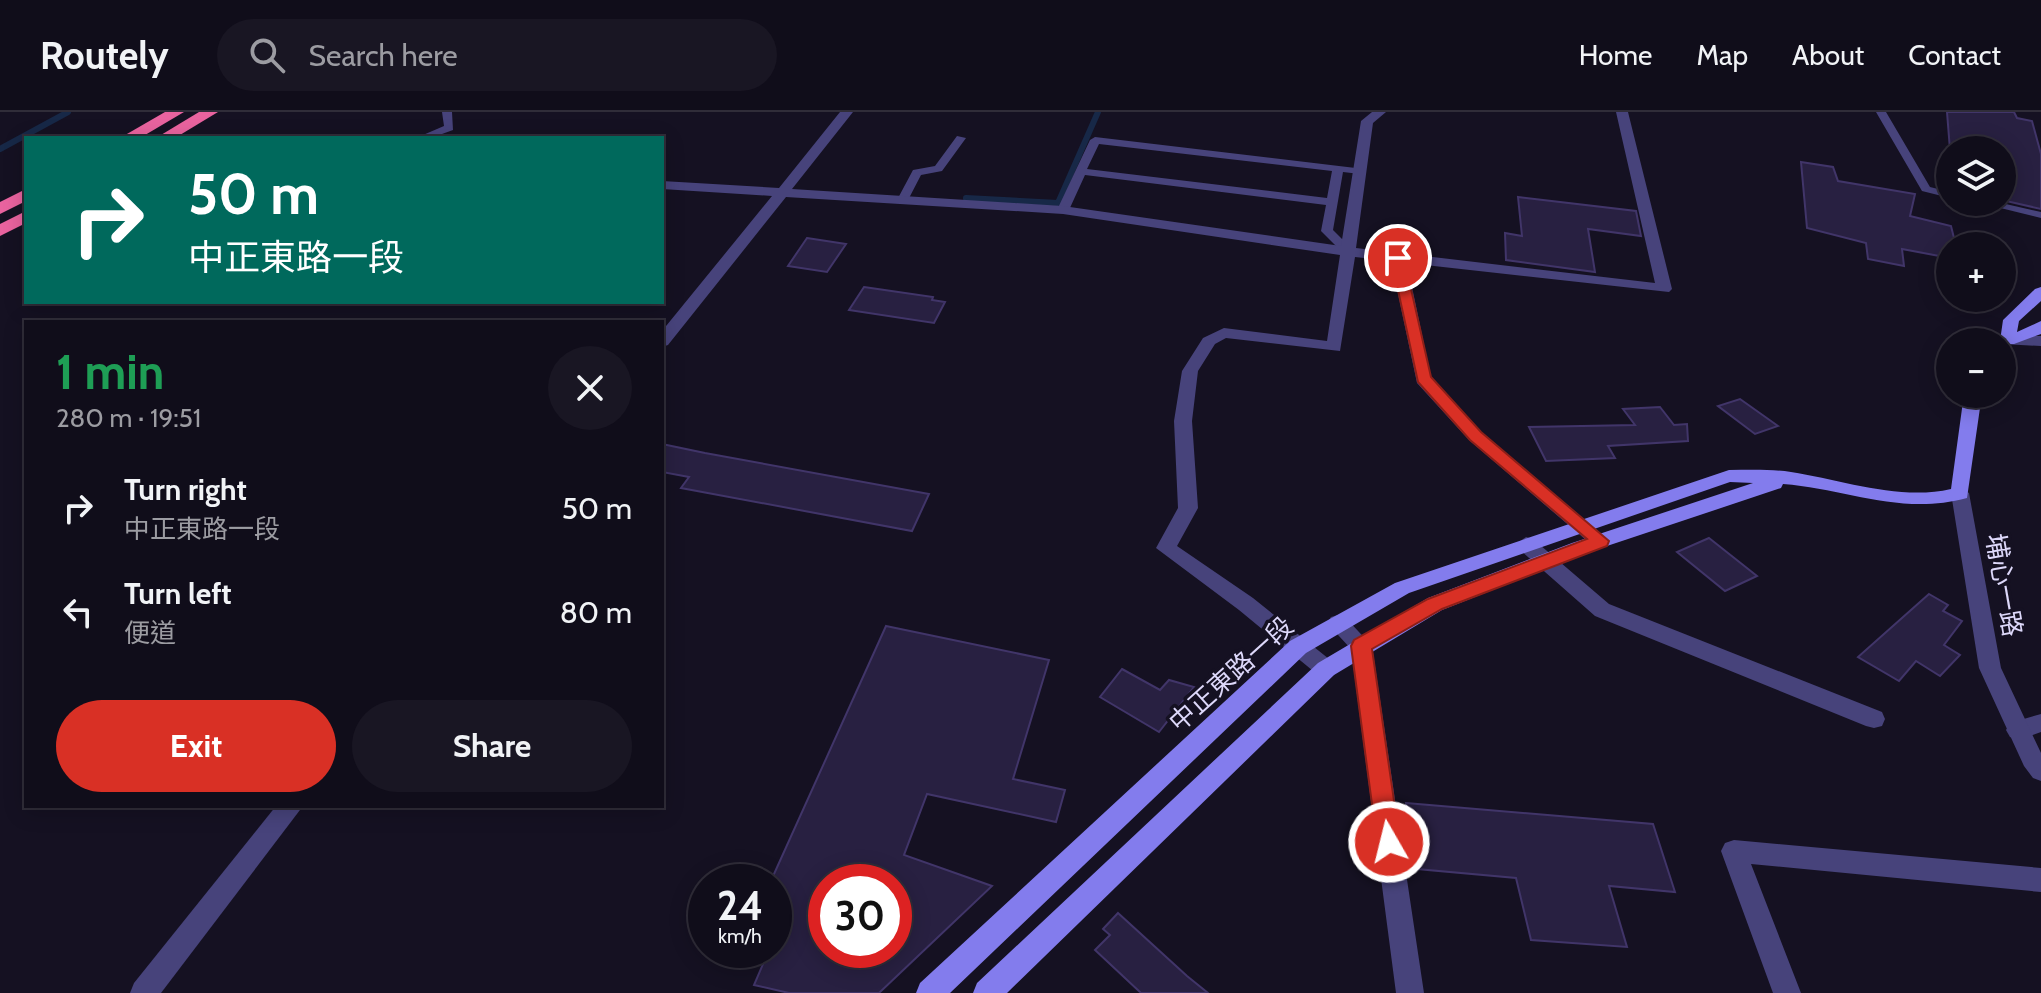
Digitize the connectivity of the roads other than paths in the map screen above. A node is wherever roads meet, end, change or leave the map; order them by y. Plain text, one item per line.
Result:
1 (176, 112) edge
2 (210, 112) edge
3 (447, 112) edge
4 (847, 112) edge
5 (1380, 112) edge
6 (1622, 112) edge
7 (1881, 112) edge
8 (132, 136) edge
9 (168, 136) edge
10 (427, 136) edge
11 (961, 138) dead end
12 (1338, 169) junction
13 (1081, 171) junction
14 (1360, 171) junction
15 (664, 185) edge
16 (782, 192) junction
17 (1936, 192) edge
18 (24, 195) edge
19 (903, 200) junction
20 (1332, 202) junction
21 (0, 209) edge
22 (2016, 209) edge
23 (1063, 210) junction
24 (2041, 215) edge
25 (24, 217) edge
26 (0, 231) edge
27 (1349, 252) junction
28 (1398, 258) junction
29 (2041, 292) edge
30 (2041, 326) edge
31 (2009, 328) edge
32 (2016, 339) edge
33 (664, 340) edge
34 (2041, 343) edge
35 (2016, 344) edge
36 (1971, 408) edge
37 (1787, 478) junction
38 (1960, 493) junction
39 (1581, 526) junction
40 (1600, 541) junction
41 (1526, 544) junction
42 (1546, 563) junction
43 (1338, 623) junction
44 (1361, 646) junction
45 (1298, 647) junction
46 (1326, 669) junction
47 (1874, 719) dead end
48 (2041, 723) edge
49 (2018, 730) junction
50 (2041, 771) edge
51 (289, 808) edge
52 (2041, 880) edge
53 (144, 993) edge
54 (930, 993) edge
55 (987, 993) edge
56 (1410, 993) edge
57 (1787, 993) edge

1 - 8 highway
2 - 9 highway
3 - 10 lane
4 - 16 street
5 - 14 street
6 - 28 street
7 - 17 lane
11 - 19 lane
12 - 13 lane
12 - 14 lane
12 - 20 lane
13 - 20 lane
13 - 23 lane
14 - 27 street
15 - 16 street
16 - 19 street
16 - 33 street
18 - 21 highway
19 - 23 street
20 - 27 lane
22 - 24 lane
23 - 27 street
25 - 26 highway
27 - 28 street
27 - 45 street
28 - 39 street
29 - 31 main road
30 - 32 main road
34 - 35 street
36 - 38 main road
37 - 38 main road
37 - 39 main road, 中正東路一段
37 - 40 main road
38 - 49 street, 埔心一路
39 - 40 street
39 - 41 main road, 中正東路一段
40 - 42 main road
41 - 42 street
41 - 43 main road, 中正東路一段
42 - 44 main road
42 - 47 street
43 - 44 street
43 - 45 main road, 中正東路一段
44 - 46 main road
44 - 56 street
45 - 46 street
45 - 54 main road, 中正東路一段
46 - 55 main road
48 - 49 street
49 - 50 street, 埔心一路
51 - 53 street
52 - 57 street

